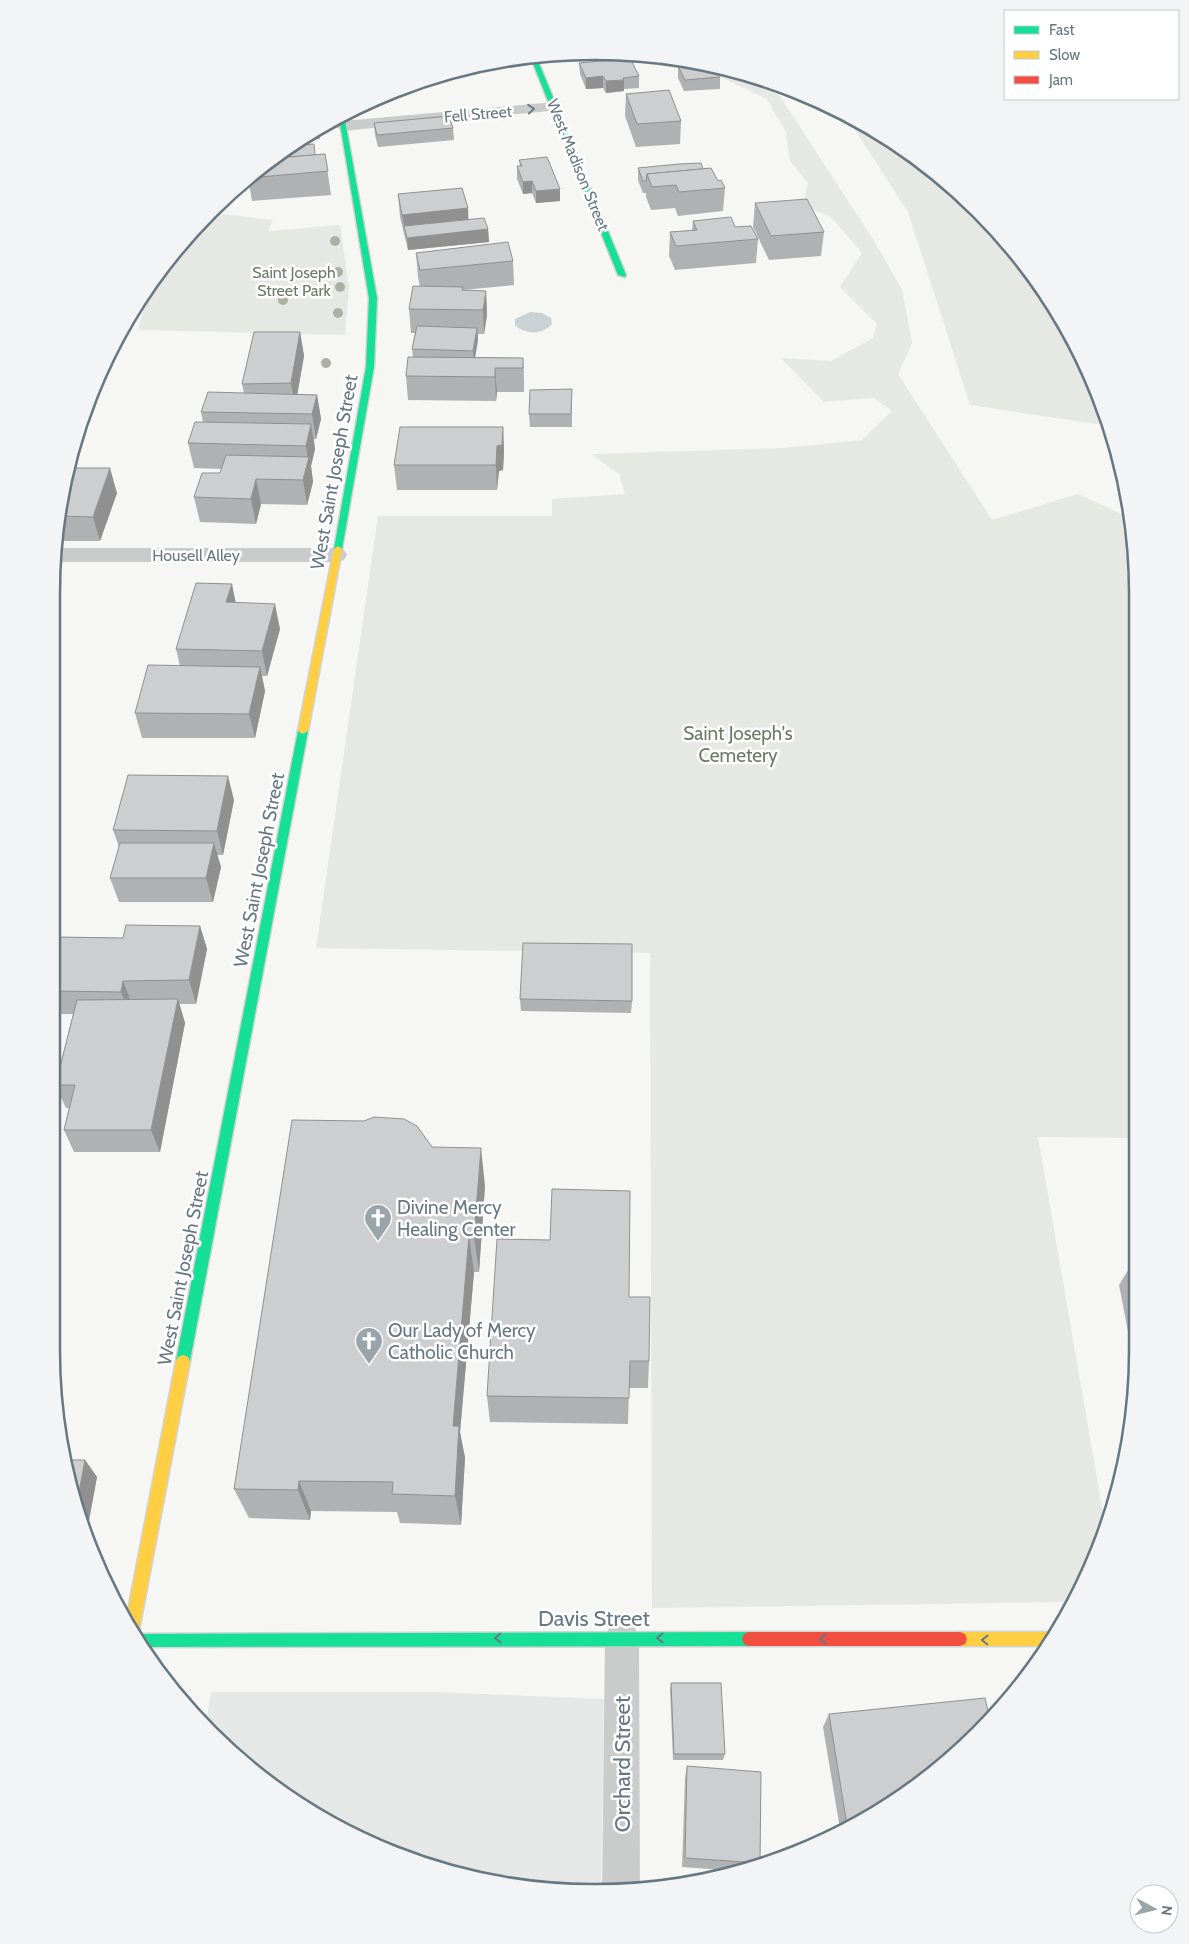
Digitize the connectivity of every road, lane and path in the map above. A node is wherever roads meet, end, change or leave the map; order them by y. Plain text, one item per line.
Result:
1 (537, 64) edge
2 (554, 107) junction
3 (348, 121) edge
4 (342, 124) edge
5 (622, 275) dead end
6 (62, 555) edge
7 (337, 555) junction
8 (134, 1620) edge
9 (622, 1638) junction
10 (146, 1640) edge
11 (1040, 1646) edge
12 (621, 1883) edge

1 - 2 street, West Madison Street
3 -> 2 street, Fell Street
2 - 5 street, West Madison Street
4 - 7 street, West Saint Joseph Street
6 - 7 lane, Housell Alley
7 - 8 street, West Saint Joseph Street
9 -> 10 street, Davis Street
11 -> 9 street, Davis Street
9 - 12 lane, Orchard Street

